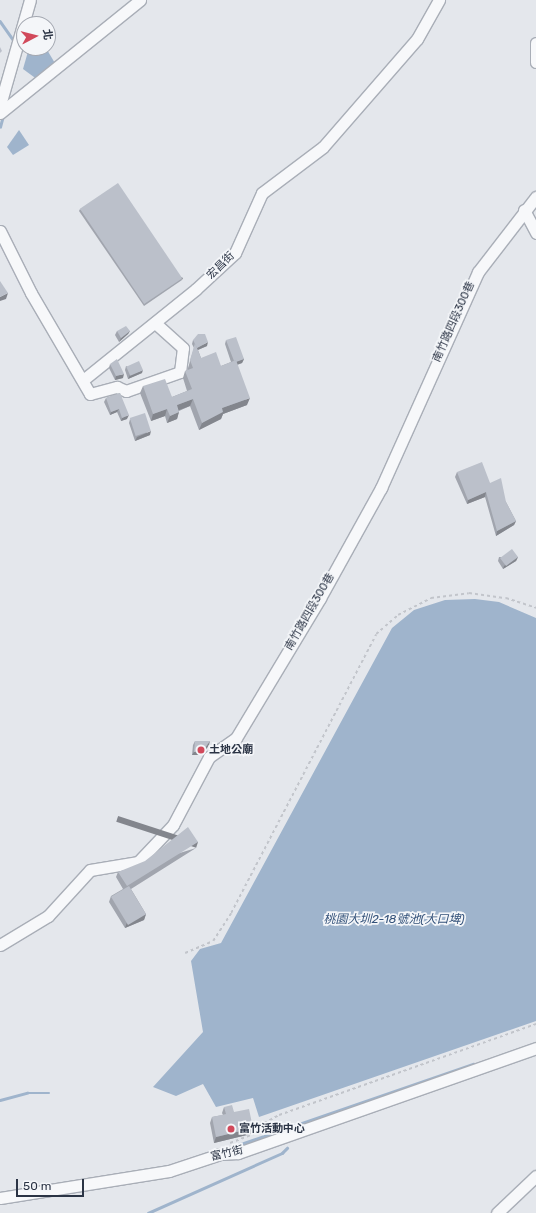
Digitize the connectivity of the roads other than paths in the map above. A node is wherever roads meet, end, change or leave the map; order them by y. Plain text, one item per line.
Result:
1 (30, 0) edge
2 (140, 0) edge
3 (439, 0) edge
4 (536, 43) edge
5 (536, 62) edge
6 (0, 105) edge
7 (0, 113) edge
8 (536, 197) edge
9 (524, 210) junction
10 (0, 231) edge
11 (536, 233) edge
12 (155, 323) junction
13 (83, 380) junction
14 (0, 945) edge
15 (536, 1048) edge
16 (536, 1176) edge
17 (0, 1198) edge
18 (497, 1213) edge

1 - 6 street
2 - 7 street
3 - 12 street, 宏昌街
4 - 5 street
8 - 9 street, 南竹路四段300巷
9 - 11 street
9 - 14 street, 南竹路四段300巷
10 - 13 street
12 - 13 street, 宏昌街
12 - 13 street
15 - 17 street, 富竹街
16 - 18 street

